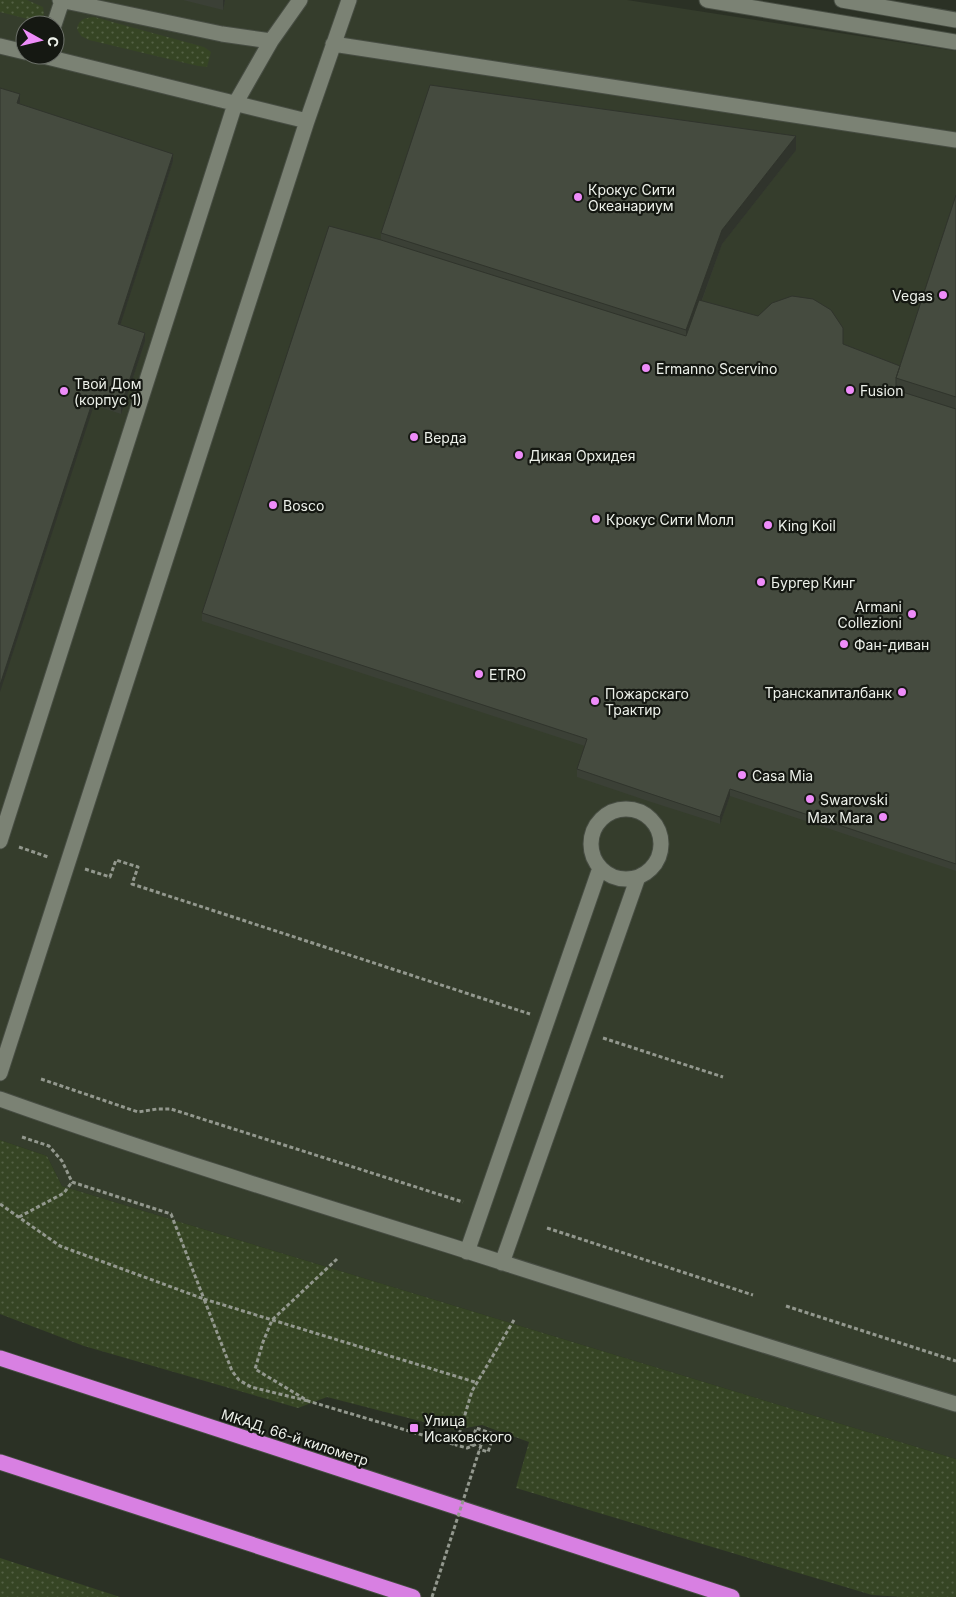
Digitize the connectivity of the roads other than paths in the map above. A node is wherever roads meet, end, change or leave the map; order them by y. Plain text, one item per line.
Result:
1 (61, 0) edge
2 (300, 0) edge
3 (349, 0) edge
4 (707, 0) edge
5 (842, 0) edge
6 (57, 15) edge
7 (956, 20) edge
8 (272, 42) junction
9 (956, 42) edge
10 (334, 44) junction
11 (0, 46) edge
12 (15, 50) edge
13 (65, 61) edge
14 (235, 104) junction
15 (307, 121) junction
16 (956, 140) edge
17 (0, 841) edge
18 (600, 868) junction
19 (638, 877) junction
20 (0, 1073) edge
21 (0, 1099) edge
22 (467, 1252) junction
23 (502, 1263) junction
24 (0, 1358) edge
25 (956, 1404) edge
26 (0, 1462) edge
27 (413, 1597) edge
28 (732, 1597) edge

1 - 6 street
1 - 8 street
2 - 8 street
3 - 10 street
4 - 9 street
5 - 7 street
8 - 14 street
10 - 15 street
10 - 16 street
11 - 12 street
13 - 14 street
14 - 15 street
14 - 17 street
15 - 20 street
18 - 19 street
18 - 19 street
18 - 22 street
19 - 23 street
21 - 22 street
22 - 23 street
23 - 25 street
24 - 28 highway, МКАД, 66-й километр
26 - 27 highway

